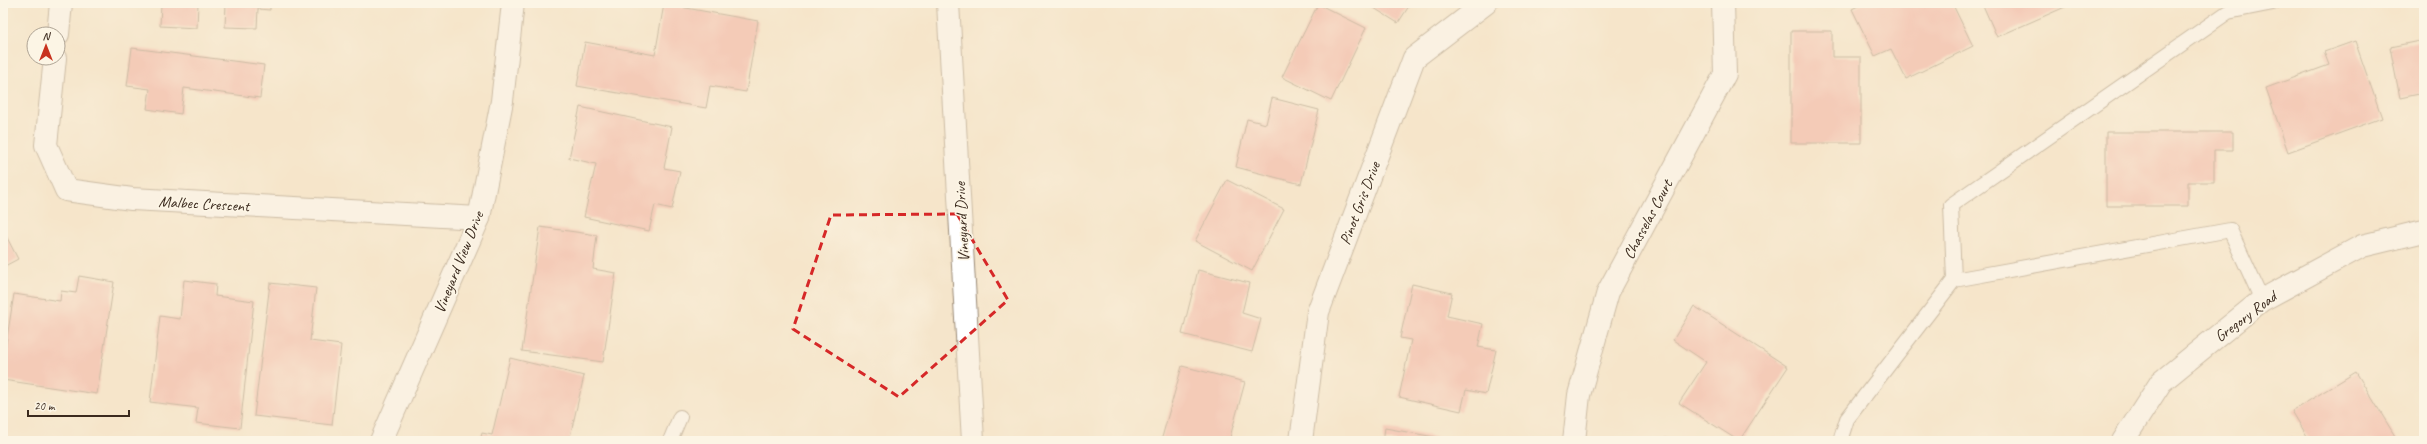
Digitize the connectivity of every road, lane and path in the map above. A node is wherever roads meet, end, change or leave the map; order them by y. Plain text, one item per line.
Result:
1 (61, 3) edge
2 (513, 3) edge
3 (948, 3) edge
4 (1486, 3) edge
5 (1724, 3) edge
6 (2273, 3) edge
7 (59, 26) edge
8 (54, 66) edge
9 (479, 218) junction
10 (2424, 231) edge
11 (1954, 280) junction
12 (2262, 300) junction
13 (680, 416) dead end
14 (381, 441) edge
15 (670, 441) edge
16 (973, 441) edge
17 (1300, 441) edge
18 (1574, 441) edge
19 (1840, 441) edge
20 (2123, 441) edge

1 - 7 street
2 - 9 street, Vineyard View Drive
3 - 16 street, Vineyard Drive
4 - 17 street, Pinot Gris Drive
5 - 18 street, Chasselas Court
6 - 11 lane
8 - 9 street, Malbec Crescent
9 - 14 street, Vineyard View Drive
10 - 12 street, Gregory Road
11 - 12 lane
11 - 19 lane
12 - 20 street, Gregory Road
13 - 15 lane

